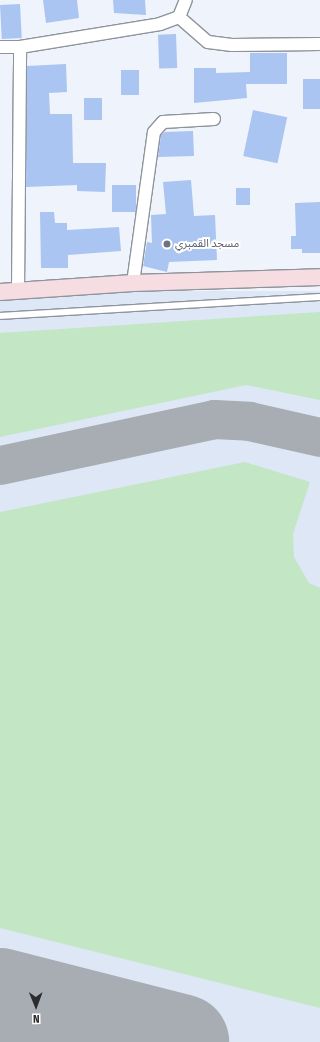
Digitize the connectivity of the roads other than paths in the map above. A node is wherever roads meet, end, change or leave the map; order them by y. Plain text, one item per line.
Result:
1 (186, 0) edge
2 (179, 17) junction
3 (320, 44) edge
4 (0, 47) edge
5 (20, 47) junction
6 (214, 119) dead end
7 (320, 277) edge
8 (133, 283) junction
9 (18, 290) junction
10 (0, 292) edge
11 (320, 297) edge
12 (0, 316) edge

1 - 2 street
2 - 3 street
2 - 5 street
4 - 5 street
5 - 9 street
6 - 8 street
7 - 8 main road
8 - 9 main road
9 - 10 main road
11 - 12 lane

